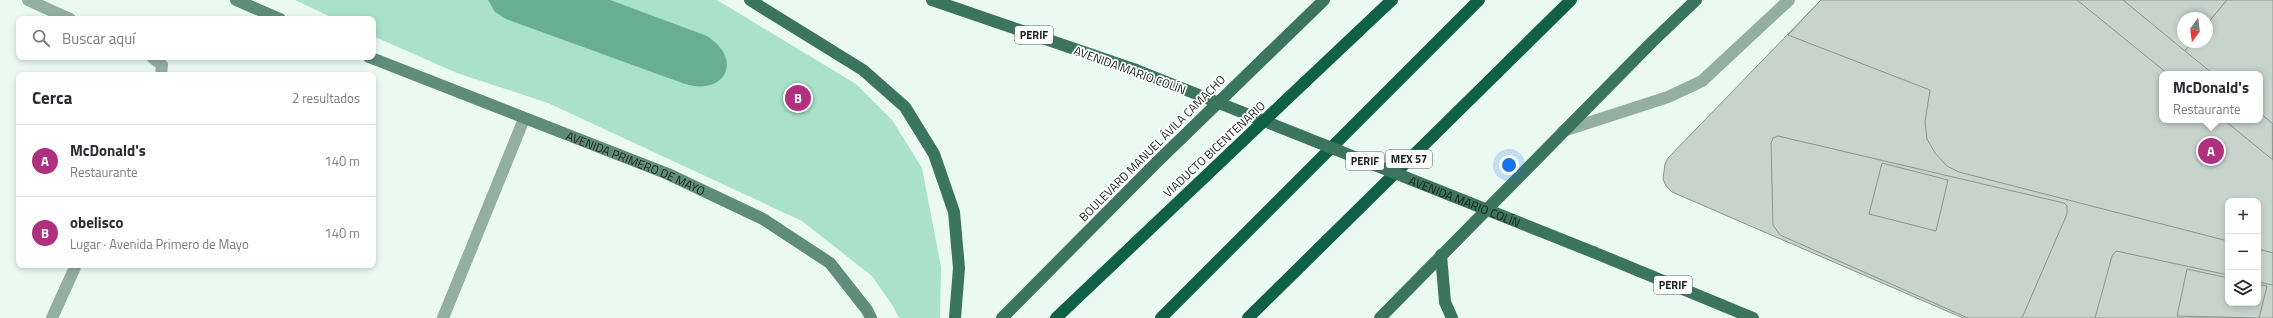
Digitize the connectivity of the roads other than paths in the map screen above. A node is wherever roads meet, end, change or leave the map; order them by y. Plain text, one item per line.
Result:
1 (28, 0) edge
2 (236, 0) edge
3 (750, 0) edge
4 (932, 0) edge
5 (1324, 0) edge
6 (1392, 0) edge
7 (1479, 0) edge
8 (1570, 0) edge
9 (1696, 0) edge
10 (1789, 0) edge
11 (63, 16) edge
12 (273, 16) edge
13 (156, 60) edge
14 (376, 60) edge
15 (161, 72) edge
16 (524, 119) junction
17 (1563, 131) junction
18 (1441, 255) junction
19 (75, 268) edge
20 (52, 318) edge
21 (443, 318) edge
22 (871, 318) edge
23 (955, 318) edge
24 (1002, 318) edge
25 (1056, 318) edge
26 (1161, 318) edge
27 (1248, 318) edge
28 (1380, 318) edge
29 (1452, 318) edge
30 (1753, 318) edge

1 - 11 lane
2 - 12 street
3 - 23 main road
4 - 30 main road, AVENIDA MARIO COLÍN / PERIF, bridge
5 - 24 main road, BOULEVARD MANUEL ÁVILA CAMACHO
6 - 25 highway, VIADUCTO BICENTENARIO, bridge
7 - 26 highway
8 - 27 highway, MEX 57
9 - 17 main road
10 - 17 lane
13 - 15 lane
14 - 16 street, AVENIDA PRIMERO DE MAYO
16 - 21 lane
16 - 22 street, AVENIDA PRIMERO DE MAYO
17 - 18 main road
18 - 28 main road
18 - 29 main road
19 - 20 lane

